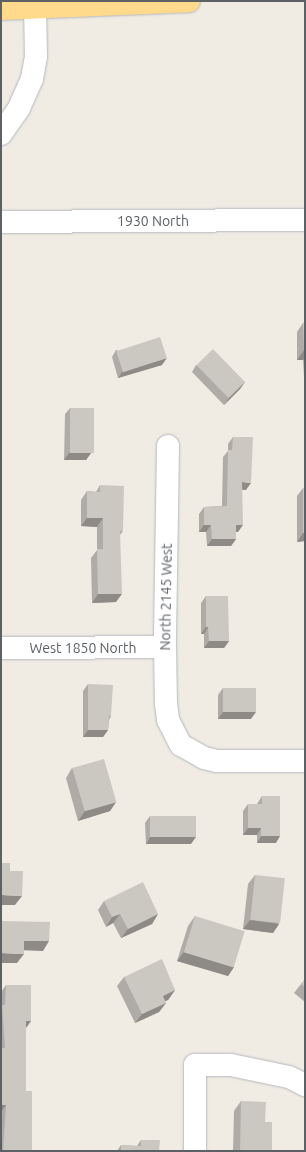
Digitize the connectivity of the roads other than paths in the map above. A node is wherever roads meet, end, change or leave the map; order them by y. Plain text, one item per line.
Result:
1 (189, 1) edge
2 (35, 7) junction
3 (1, 9) edge
4 (1, 134) edge
5 (305, 220) edge
6 (1, 222) edge
7 (168, 446) dead end
8 (165, 647) junction
9 (1, 648) edge
10 (305, 761) edge
11 (305, 1085) edge
12 (195, 1151) edge

1 - 2 highway
2 - 3 highway
2 - 4 street
5 - 6 street, 1930 North
7 - 8 street, North 2145 West
8 - 9 street, West 1850 North
8 - 10 street, North 2145 West
11 - 12 street

